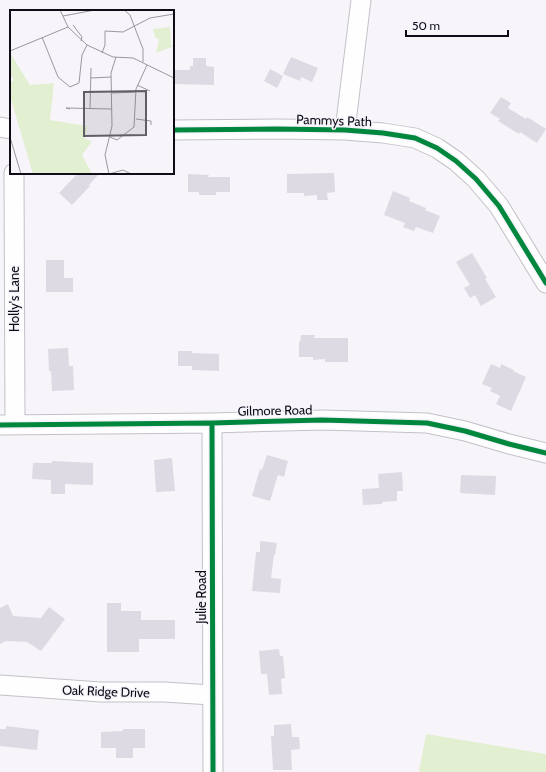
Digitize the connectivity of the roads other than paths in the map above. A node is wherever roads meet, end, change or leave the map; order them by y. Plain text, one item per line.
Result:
1 (360, 0) edge
2 (0, 127) edge
3 (10, 129) edge
4 (174, 130) edge
5 (345, 130) junction
6 (14, 174) edge
7 (546, 283) edge
8 (212, 423) junction
9 (8, 424) edge
10 (546, 453) edge
11 (0, 685) edge
12 (212, 695) junction
13 (213, 772) edge

1 - 5 street
2 - 3 street
4 - 5 street, Pammys Path
5 - 7 street, Pammys Path
6 - 9 street, Holly's Lane
8 - 9 street, Gilmore Road
8 - 10 street, Gilmore Road
8 - 12 street, Julie Road
11 - 12 street, Oak Ridge Drive
12 - 13 street, Julie Road

